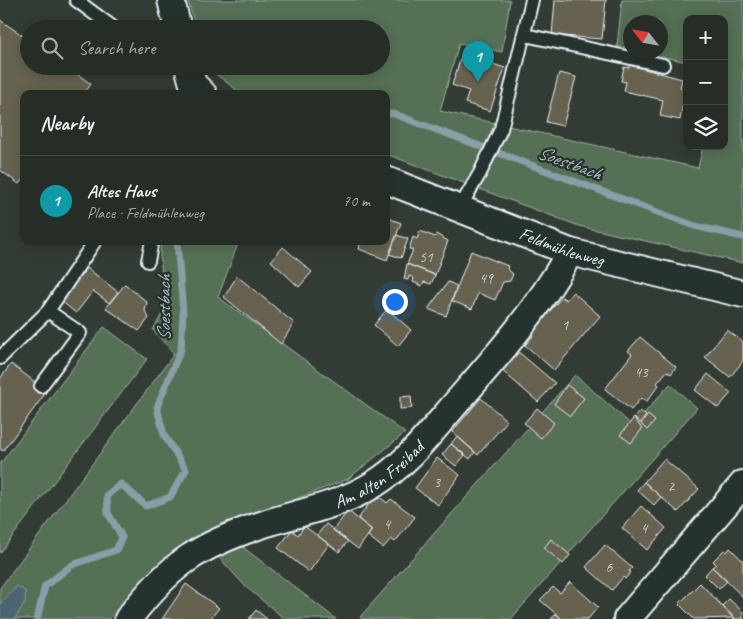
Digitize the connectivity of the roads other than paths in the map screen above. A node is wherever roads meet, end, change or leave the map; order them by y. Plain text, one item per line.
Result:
1 (76, 0) edge
2 (171, 0) edge
3 (532, 0) edge
4 (104, 20) edge
5 (176, 20) edge
6 (525, 35) junction
7 (663, 65) dead end
8 (390, 182) edge
9 (459, 209) junction
10 (92, 245) edge
11 (151, 245) edge
12 (570, 252) junction
13 (148, 261) dead end
14 (743, 294) edge
15 (48, 311) junction
16 (0, 358) edge
17 (41, 386) dead end
18 (743, 484) edge
19 (128, 619) edge
20 (627, 619) edge

1 - 4 lane
2 - 5 street
3 - 6 lane
6 - 7 lane
6 - 9 lane
8 - 9 street, Feldmühlenweg
9 - 12 street, Feldmühlenweg
10 - 15 lane
11 - 13 lane
12 - 14 street, Feldmühlenweg
12 - 19 street, Am alten Freibad
15 - 16 lane
15 - 17 lane
18 - 20 street

